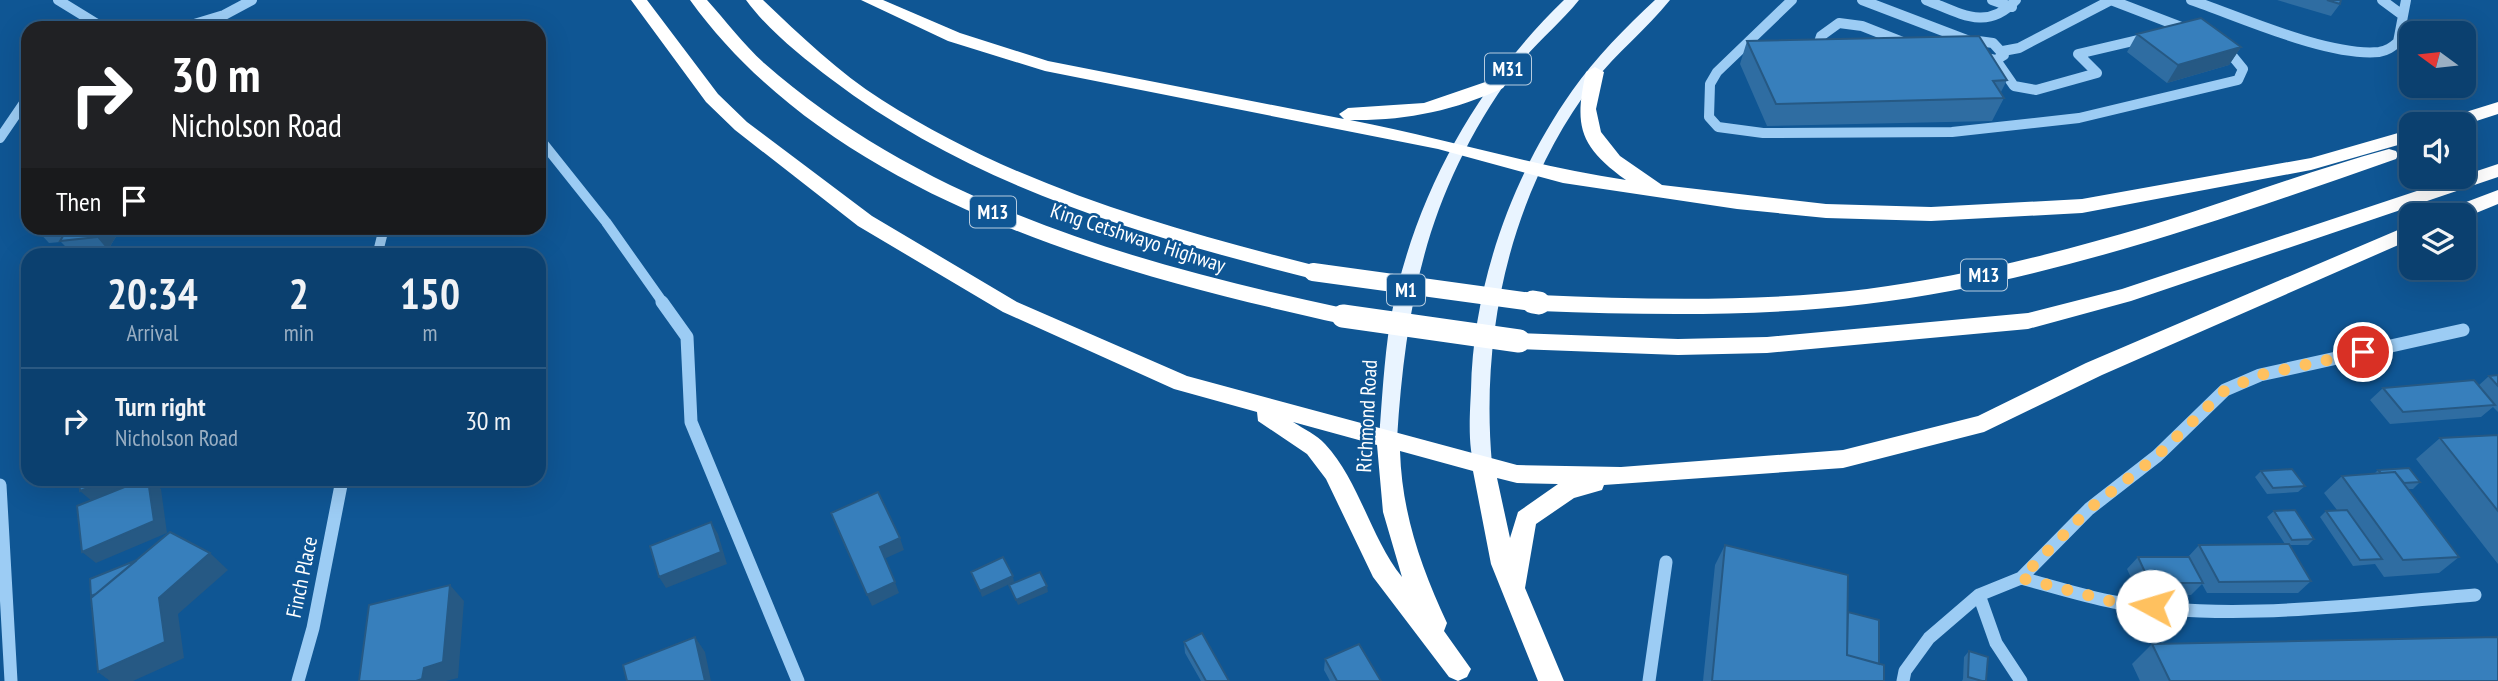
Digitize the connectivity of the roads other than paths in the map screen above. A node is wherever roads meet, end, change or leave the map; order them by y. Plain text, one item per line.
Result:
1 (58, 0) edge
2 (253, 0) edge
3 (639, 0) edge
4 (698, 0) edge
5 (754, 0) edge
6 (869, 0) edge
7 (1572, 0) edge
8 (1663, 0) edge
9 (1792, 0) edge
10 (1861, 0) edge
11 (1926, 0) edge
12 (1992, 0) edge
13 (2111, 0) edge
14 (2191, 0) edge
15 (2382, 0) edge
16 (2406, 0) edge
17 (2014, 3) edge
18 (2401, 14) junction
19 (92, 21) edge
20 (204, 21) edge
21 (2142, 39) edge
22 (1967, 48) junction
23 (2003, 51) junction
24 (1901, 52) edge
25 (1840, 54) edge
26 (1996, 60) junction
27 (1595, 72) junction
28 (1497, 84) junction
29 (21, 107) edge
30 (1273, 108) junction
31 (2498, 108) edge
32 (2476, 115) edge
33 (2498, 118) edge
34 (2476, 126) edge
35 (0, 138) edge
36 (2399, 139) edge
37 (546, 147) edge
38 (1458, 148) junction
39 (2399, 152) edge
40 (2498, 170) edge
41 (1534, 171) junction
42 (1666, 191) junction
43 (2498, 197) edge
44 (2476, 206) edge
45 (2399, 237) edge
46 (2463, 330) dead end
47 (1240, 401) junction
48 (1388, 439) junction
49 (1483, 464) junction
50 (1621, 476) junction
51 (0, 485) edge
52 (341, 486) edge
53 (1665, 562) dead end
54 (2021, 578) junction
55 (1979, 595) junction
56 (2475, 595) dead end
57 (1517, 604) junction
58 (1461, 675) edge
59 (11, 681) edge
60 (298, 681) edge
61 (798, 681) edge
62 (1551, 681) edge
63 (1649, 681) edge
64 (1903, 681) edge
65 (2021, 681) edge

1 - 19 street
2 - 20 street
3 - 47 highway
4 - 40 highway, King Cetshwayo Highway / M13, bridge
5 - 39 highway, King Cetshwayo Highway / M13, bridge
6 - 30 highway
7 - 28 main road, M31
8 - 27 main road
9 - 13 street
10 - 22 street
11 - 17 street
12 - 17 street
13 - 23 street
14 - 18 street
15 - 18 street
16 - 18 street
21 - 26 street
22 - 23 street
22 - 26 street
23 - 26 street
24 - 25 street
27 - 41 main road
27 - 42 highway
28 - 30 highway
28 - 38 main road, M31
29 - 35 street
30 - 38 highway
31 - 32 highway
33 - 34 highway
36 - 42 highway
37 - 61 street
38 - 41 highway
38 - 48 main road, Richmond Road / M1
41 - 42 highway
41 - 49 main road
43 - 44 highway
45 - 50 highway
46 - 54 street
47 - 48 highway
47 - 58 highway
48 - 49 highway
48 - 58 highway, Richmond Road / M1
49 - 50 highway
49 - 57 highway
50 - 57 highway
51 - 59 street
52 - 60 street, Finch Place
53 - 63 street
54 - 55 street
54 - 56 street
55 - 64 street
55 - 65 street
57 - 62 highway

